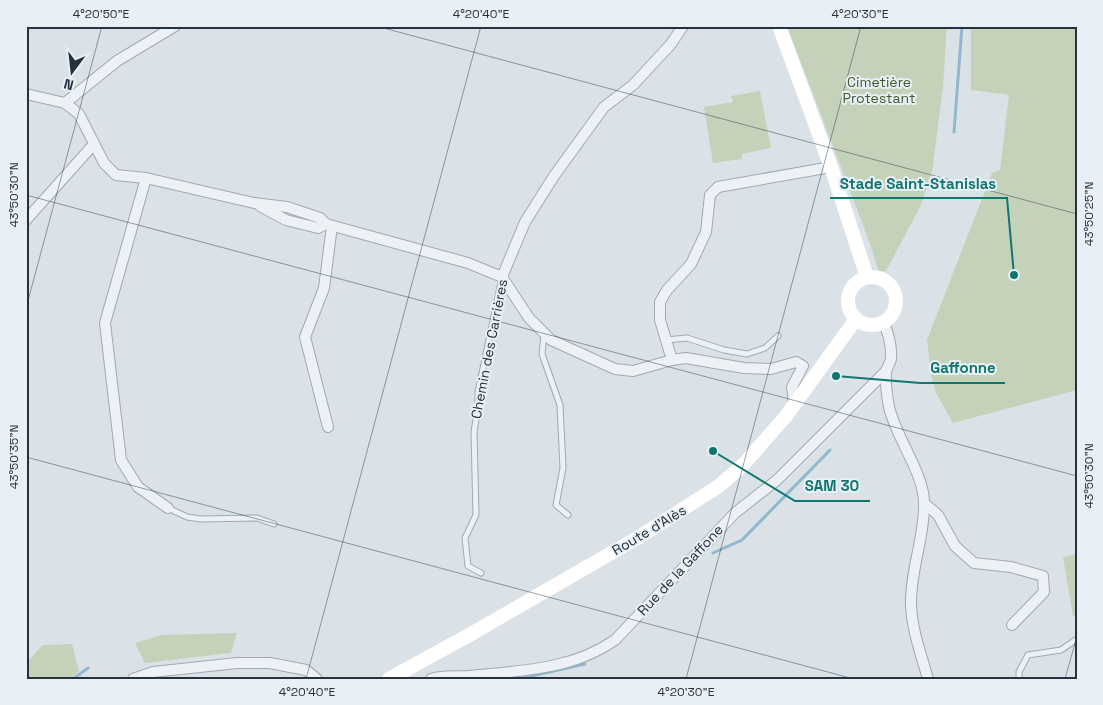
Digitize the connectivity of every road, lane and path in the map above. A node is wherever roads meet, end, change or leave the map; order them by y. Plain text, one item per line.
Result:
1 (175, 26) edge
2 (684, 26) edge
3 (779, 26) edge
4 (26, 94) edge
5 (65, 103) junction
6 (94, 144) junction
7 (831, 167) junction
8 (146, 178) junction
9 (26, 220) edge
10 (329, 225) junction
11 (502, 277) junction
12 (867, 277) junction
13 (856, 319) junction
14 (884, 322) junction
15 (544, 333) junction
16 (778, 336) dead end
17 (666, 340) junction
18 (672, 360) junction
19 (886, 371) junction
20 (794, 403) junction
21 (328, 427) dead end
22 (924, 503) junction
23 (168, 508) joint
24 (568, 515) dead end
25 (274, 524) dead end
26 (481, 573) dead end
27 (1012, 625) dead end
28 (1077, 639) edge
29 (391, 678) edge
30 (133, 679) edge
31 (317, 679) edge
32 (430, 679) edge
33 (928, 679) edge
34 (1019, 679) edge

1 - 5 street
2 - 11 street, Chemin des Carrières
3 - 7 main road
4 - 5 street
5 - 6 street
6 - 8 street
6 - 9 street
7 - 12 main road
7 - 17 street
8 - 10 street
8 - 23 street
10 - 11 street
10 - 21 street
11 - 15 street
11 - 26 lane, Chemin des Carrières
12 - 13 main road
12 - 14 main road
13 - 14 main road
13 - 20 main road, Route d'Alès
14 - 19 street
15 - 18 street
15 - 24 lane
16 - 17 lane
17 - 18 street
18 - 20 street
19 - 22 street
19 - 32 street, Rue de la Gaffone
20 - 29 main road, Route d'Alès
22 - 27 street
22 - 33 street
23 - 25 lane
28 - 34 lane
30 - 31 street

